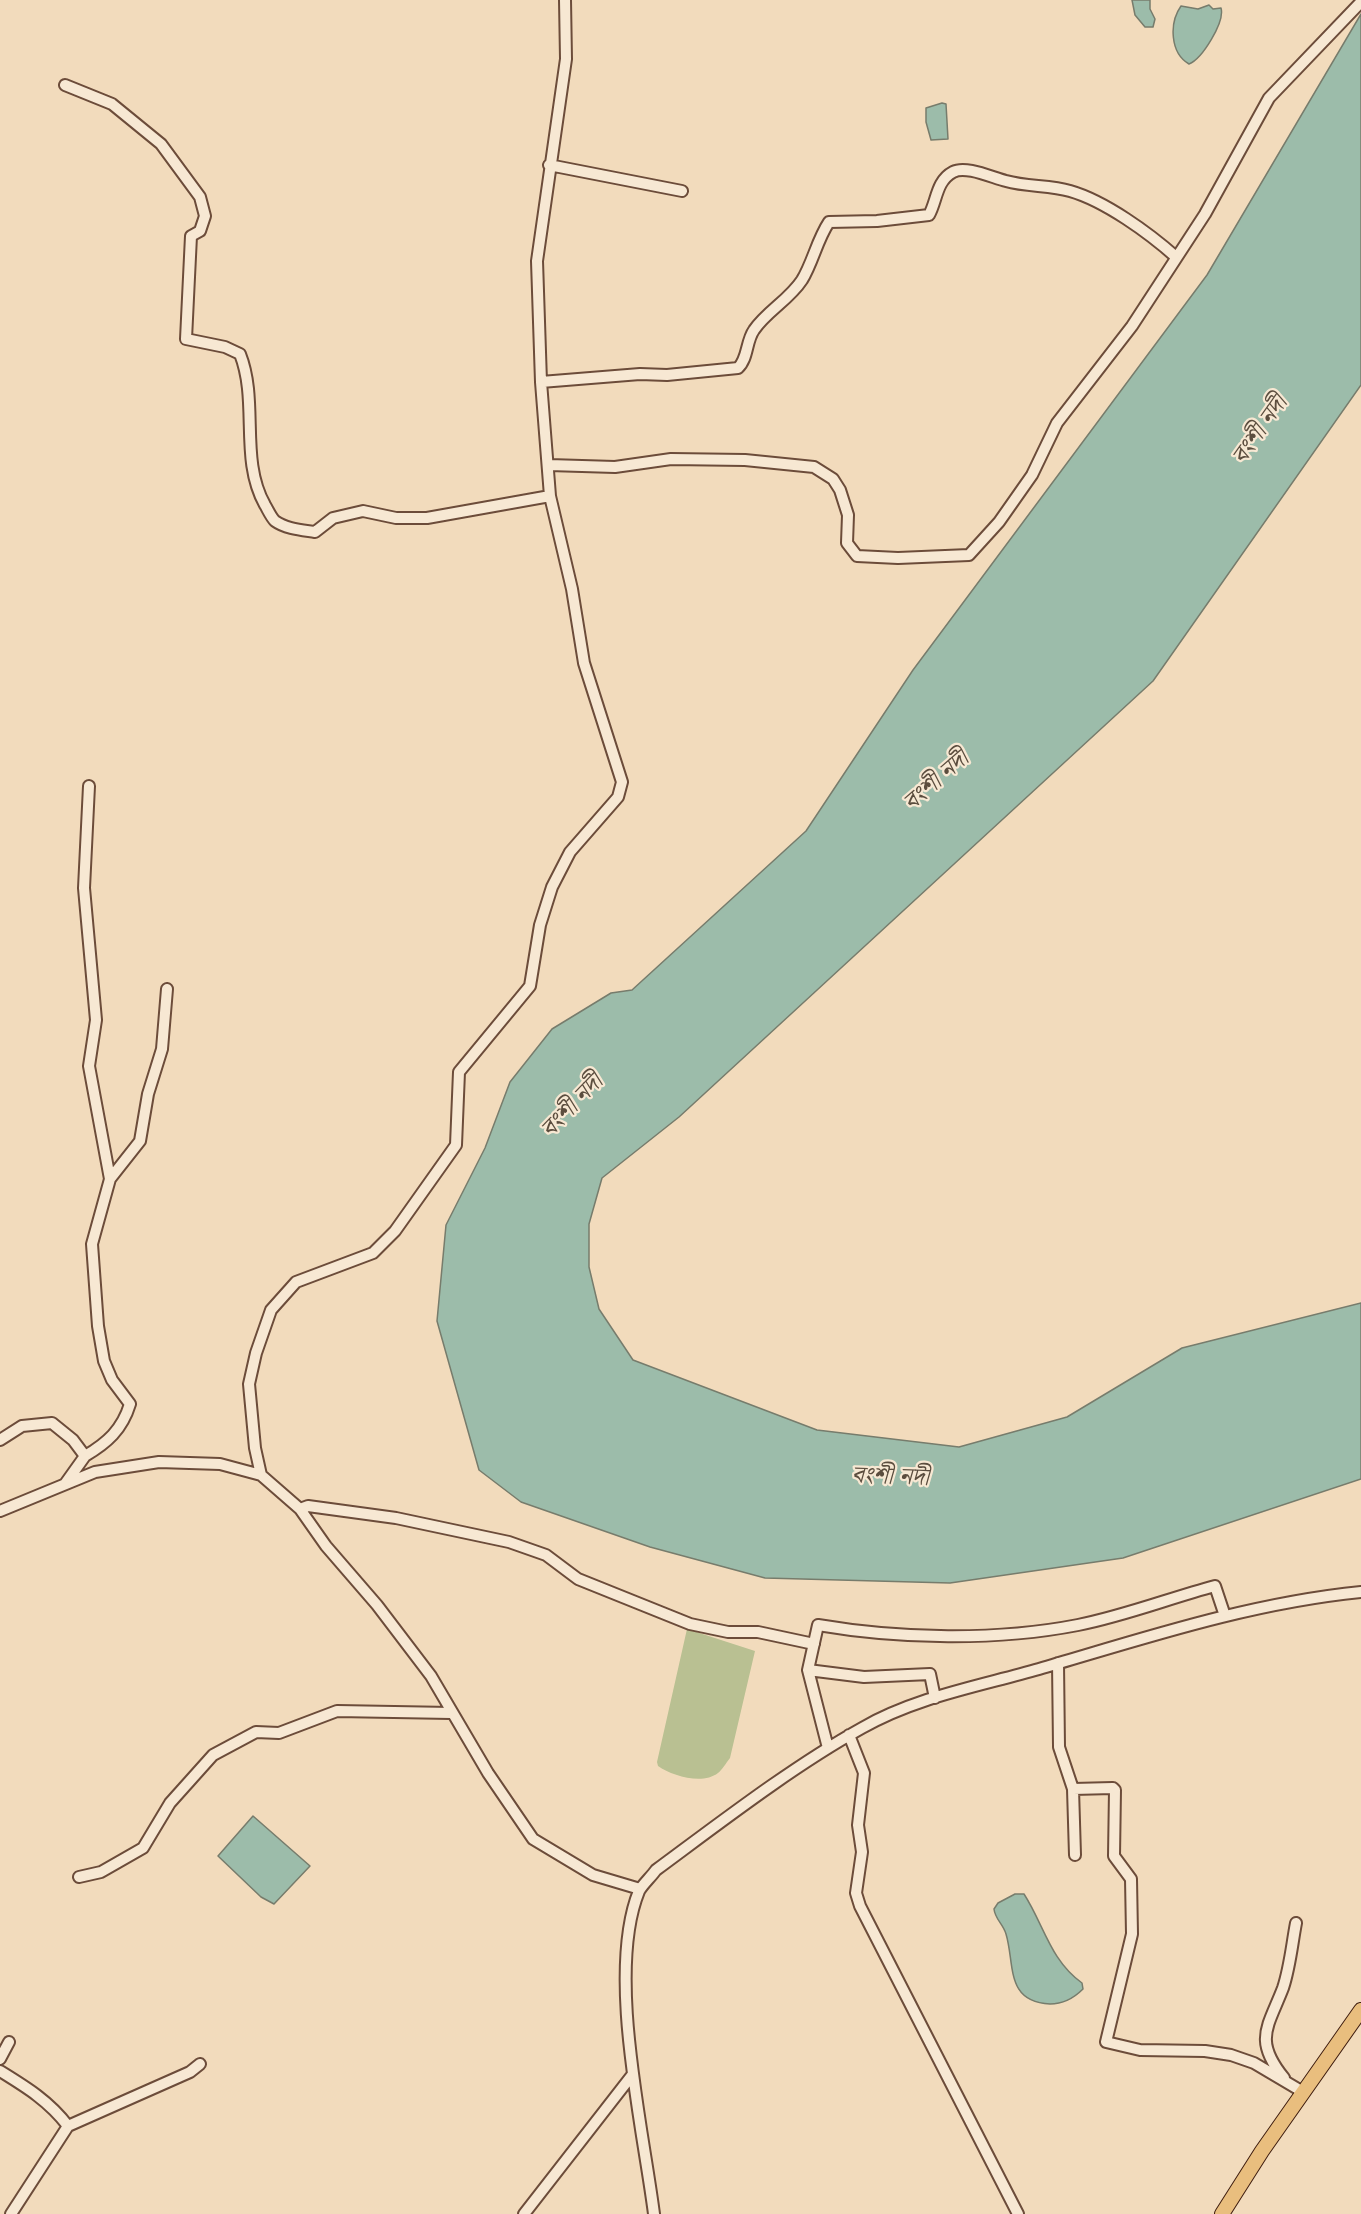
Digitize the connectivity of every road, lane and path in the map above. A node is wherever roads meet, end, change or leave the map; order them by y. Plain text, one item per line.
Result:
1 (565, 0) edge
2 (1361, 2) edge
3 (65, 86) dead end
4 (549, 165) junction
5 (682, 191) dead end
6 (1176, 257) junction
7 (541, 382) junction
8 (549, 465) junction
9 (550, 496) junction
10 (89, 786) dead end
11 (166, 988) dead end
12 (110, 1179) junction
13 (0, 1440) edge
14 (85, 1456) junction
15 (261, 1475) junction
16 (65, 1484) junction
17 (300, 1509) junction
18 (0, 1511) edge
19 (1361, 1592) edge
20 (1225, 1616) junction
21 (814, 1644) junction
22 (1058, 1663) junction
23 (808, 1670) junction
24 (935, 1698) junction
25 (451, 1713) junction
26 (849, 1736) junction
27 (828, 1748) junction
28 (1073, 1789) junction
29 (1075, 1855) dead end
30 (79, 1877) dead end
31 (640, 1889) junction
32 (1296, 1923) dead end
33 (1361, 2010) edge
34 (9, 2042) dead end
35 (0, 2059) edge
36 (200, 2064) dead end
37 (0, 2071) edge
38 (633, 2074) junction
39 (1288, 2083) junction
40 (1304, 2092) junction
41 (68, 2126) junction
42 (11, 2214) edge
43 (524, 2214) edge
44 (654, 2214) edge
45 (1018, 2214) edge
46 (1222, 2214) edge

1 - 4 street
2 - 6 street
3 - 9 street
4 - 5 street
4 - 7 street
6 - 7 street
6 - 8 street
7 - 8 street
8 - 9 street
9 - 15 street
10 - 12 street
11 - 12 street
12 - 14 street
13 - 14 street
14 - 16 street
15 - 16 street
15 - 17 street
16 - 18 street
17 - 21 street
17 - 25 street
19 - 20 street
20 - 21 street
20 - 22 street
21 - 23 street
22 - 24 street
22 - 28 street
23 - 24 street
23 - 27 street
24 - 26 street
25 - 30 street
25 - 31 street
26 - 27 street
26 - 45 street
27 - 31 street
28 - 29 street
28 - 39 street
31 - 38 street
32 - 39 street
33 - 40 main road
34 - 35 street
36 - 41 street
37 - 41 street
38 - 43 street
38 - 44 street
39 - 40 street
40 - 46 main road
41 - 42 street

